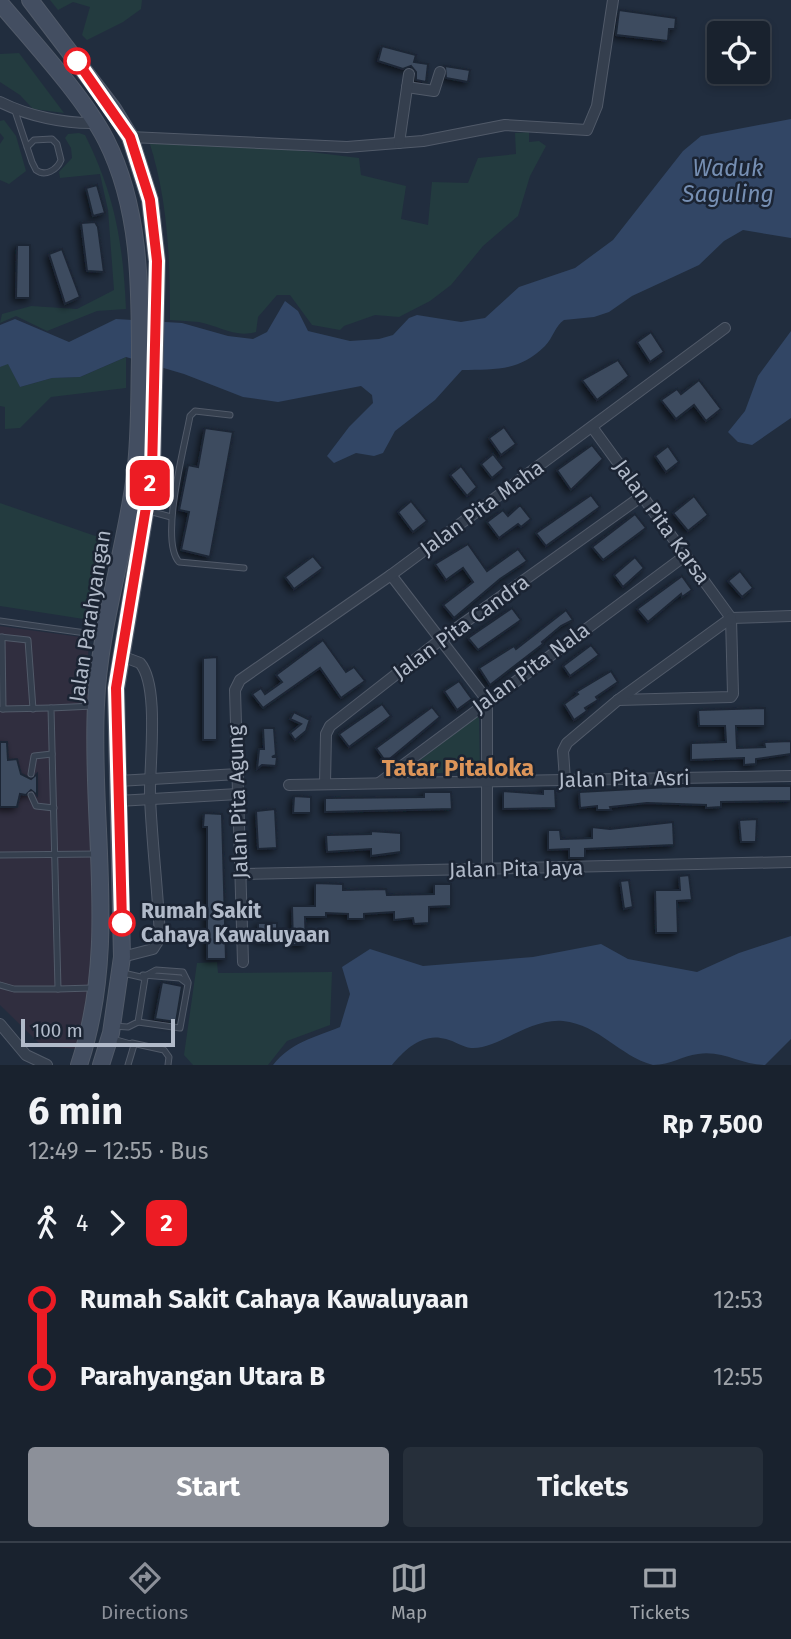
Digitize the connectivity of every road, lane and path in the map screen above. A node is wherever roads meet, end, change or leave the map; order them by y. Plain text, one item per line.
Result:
1 (30, 0) edge
2 (613, 0) edge
3 (0, 3) edge
4 (440, 72) dead end
5 (409, 74) dead end
6 (407, 87) junction
7 (0, 102) edge
8 (15, 110) junction
9 (96, 123) junction
10 (127, 132) junction
11 (105, 138) junction
12 (399, 143) junction
13 (27, 147) junction
14 (726, 328) dead end
15 (230, 415) dead end
16 (592, 427) junction
17 (642, 496) junction
18 (146, 510) junction
19 (171, 517) junction
20 (685, 555) junction
21 (244, 568) dead end
22 (391, 575) junction
23 (112, 597) junction
24 (129, 602) junction
25 (791, 616) edge
26 (731, 618) junction
27 (0, 621) edge
28 (104, 635) junction
29 (1, 637) edge
30 (440, 640) junction
31 (119, 655) junction
32 (237, 684) joint
33 (2, 692) edge
34 (618, 700) junction
35 (487, 701) junction
36 (96, 706) junction
37 (51, 708) junction
38 (1, 709) edge
39 (33, 709) junction
40 (52, 754) junction
41 (31, 774) dead end
42 (238, 774) junction
43 (791, 776) edge
44 (150, 779) junction
45 (565, 780) junction
46 (118, 781) junction
47 (486, 781) junction
48 (379, 783) junction
49 (325, 784) junction
50 (289, 785) dead end
51 (238, 794) junction
52 (31, 795) dead end
53 (150, 799) junction
54 (118, 801) junction
55 (54, 808) junction
56 (99, 854) junction
57 (0, 855) edge
58 (55, 855) junction
59 (791, 862) edge
60 (487, 869) junction
61 (240, 874) junction
62 (243, 962) dead end
63 (121, 965) junction
64 (145, 975) junction
65 (0, 985) edge
66 (99, 987) junction
67 (58, 989) junction
68 (138, 1022) junction
69 (0, 1024) edge
70 (111, 1032) junction
71 (132, 1043) junction
72 (26, 1055) junction
73 (18, 1065) edge
74 (47, 1065) edge
75 (79, 1065) edge
76 (101, 1065) edge
77 (128, 1065) edge
78 (168, 1065) edge

1 - 10 main road, Jalan Parahyangan
2 - 12 street
3 - 9 main road, Jalan Parahyangan
4 - 6 street
5 - 6 street
6 - 12 street
7 - 8 street
8 - 9 street
8 - 13 lane
9 - 11 main road, Jalan Parahyangan
10 - 11 main road
10 - 12 street
10 - 18 main road, Jalan Parahyangan
11 - 23 main road, Jalan Parahyangan
13 - 13 lane
14 - 16 street, Jalan Pita Maha
15 - 19 lane
16 - 17 street, Jalan Pita Karsa
16 - 22 street, Jalan Pita Maha
17 - 20 street, Jalan Pita Karsa
17 - 30 street, Jalan Pita Candra
18 - 19 lane
18 - 24 main road, Jalan Parahyangan
19 - 21 lane
20 - 26 street, Jalan Pita Karsa
20 - 35 street, Jalan Pita Nala
22 - 30 street
22 - 32 street, Jalan Pita Maha
23 - 24 main road
23 - 28 main road, Jalan Parahyangan
24 - 31 main road, Jalan Parahyangan
25 - 26 street
26 - 34 street
26 - 34 street
27 - 28 lane
28 - 36 main road, Jalan Parahyangan
29 - 33 lane
29 - 39 lane
30 - 35 street
30 - 49 street, Jalan Pita Candra
31 - 44 street
31 - 46 main road, Jalan Parahyangan
32 - 42 street, Jalan Pita Agung
33 - 38 lane
34 - 45 street
35 - 47 street
35 - 48 street, Jalan Pita Nala
36 - 37 lane
36 - 56 main road, Jalan Parahyangan
37 - 39 lane
37 - 40 lane
38 - 39 lane
40 - 41 lane
40 - 55 lane
42 - 44 street
42 - 51 street, Jalan Pita Agung
43 - 45 street, Jalan Pita Asri
44 - 46 street
44 - 53 street
45 - 47 street, Jalan Pita Asri
46 - 54 main road, Jalan Parahyangan
47 - 48 street, Jalan Pita Asri
47 - 60 street
48 - 49 street, Jalan Pita Asri
49 - 50 street, Jalan Pita Asri
51 - 53 street
51 - 61 street, Jalan Pita Agung
52 - 55 lane
53 - 54 street
53 - 63 street
54 - 63 main road, Jalan Parahyangan
55 - 58 lane
56 - 58 lane
56 - 66 main road, Jalan Parahyangan
57 - 58 lane
58 - 67 lane
59 - 60 street, Jalan Pita Jaya
60 - 61 street, Jalan Pita Jaya
61 - 62 street, Jalan Pita Agung
63 - 64 lane
63 - 70 main road, Jalan Parahyangan
64 - 68 lane
64 - 68 lane
65 - 67 lane
66 - 67 lane
66 - 75 main road, Jalan Parahyangan
68 - 70 lane
69 - 72 street
70 - 71 lane
70 - 76 main road, Jalan Parahyangan
71 - 77 lane
71 - 78 lane
72 - 73 street
72 - 74 street

